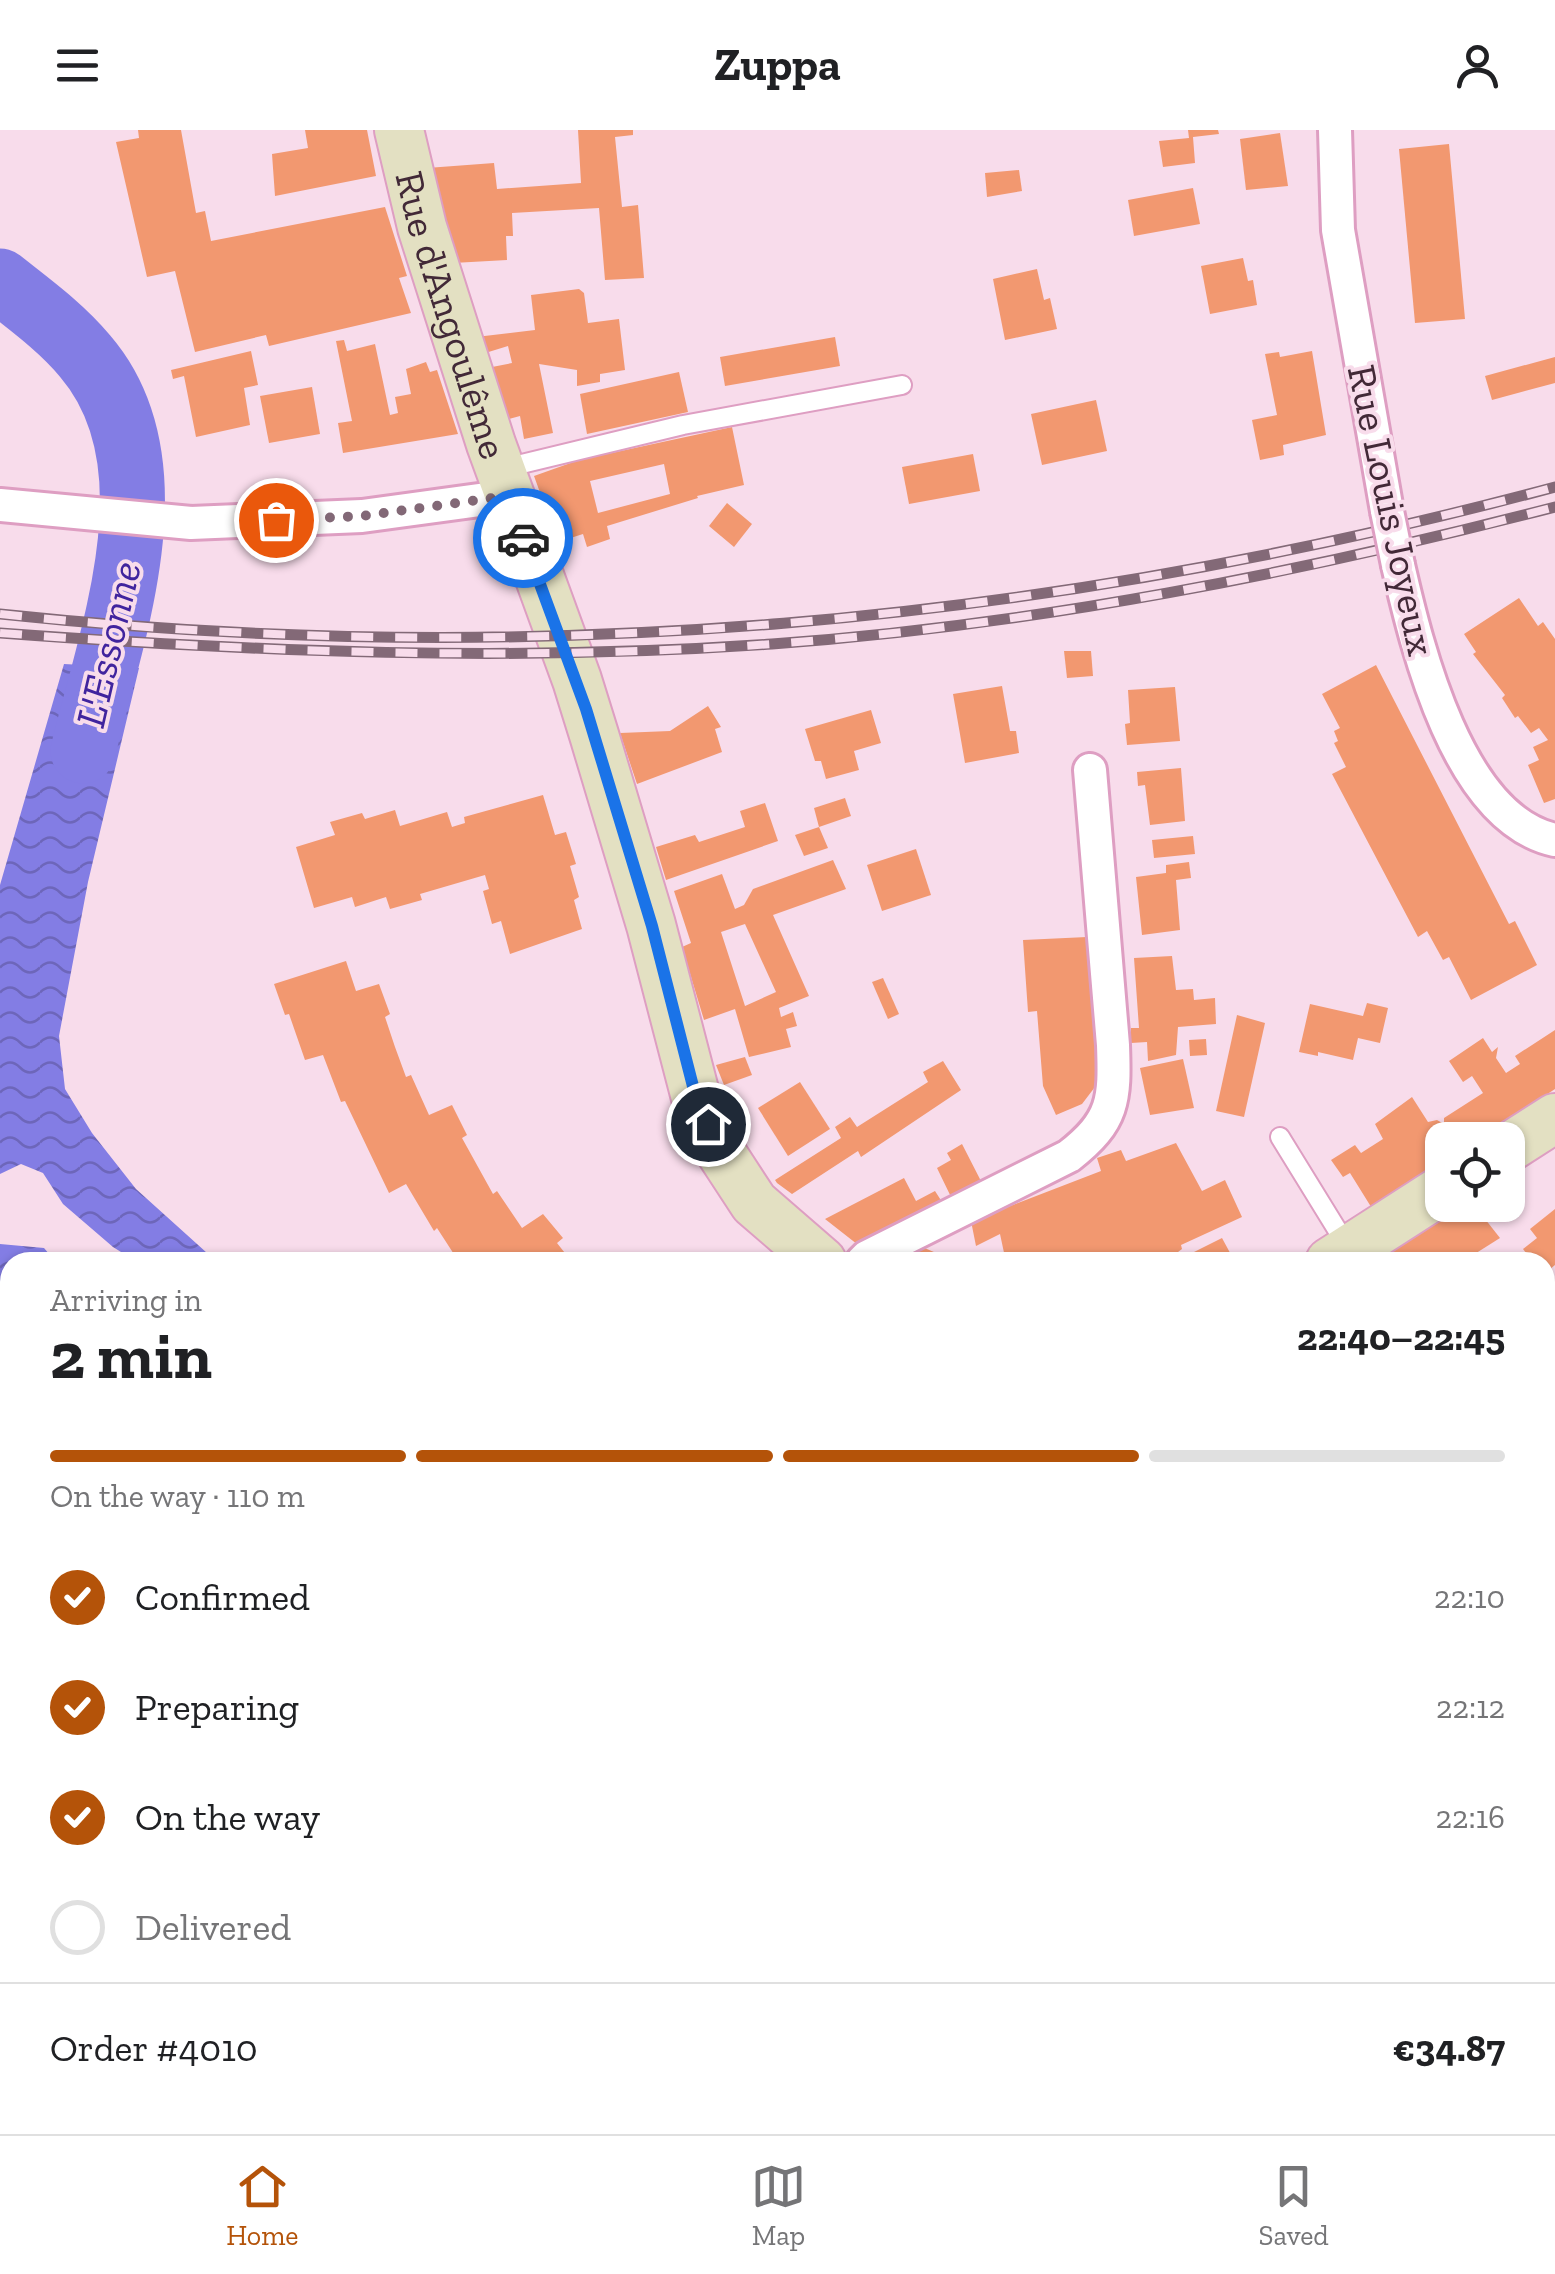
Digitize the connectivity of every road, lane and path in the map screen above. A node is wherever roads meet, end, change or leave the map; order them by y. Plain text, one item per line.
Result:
1 (399, 130) edge
2 (1335, 130) edge
3 (902, 385) dead end
4 (503, 483) junction
5 (0, 505) edge
6 (1090, 770) dead end
7 (1555, 840) edge
8 (1555, 1118) edge
9 (1280, 1137) dead end
10 (1525, 1137) edge
11 (1425, 1201) edge
12 (810, 1252) edge
13 (877, 1252) edge
14 (1338, 1252) edge
15 (1346, 1252) edge

1 - 4 street, Rue d'Angoulême
2 - 7 street, Rue Louis Joyeux, bridge
3 - 4 lane
4 - 5 street
4 - 12 street, Rue d'Angoulême
6 - 13 street
8 - 10 street
9 - 14 lane
11 - 15 street

